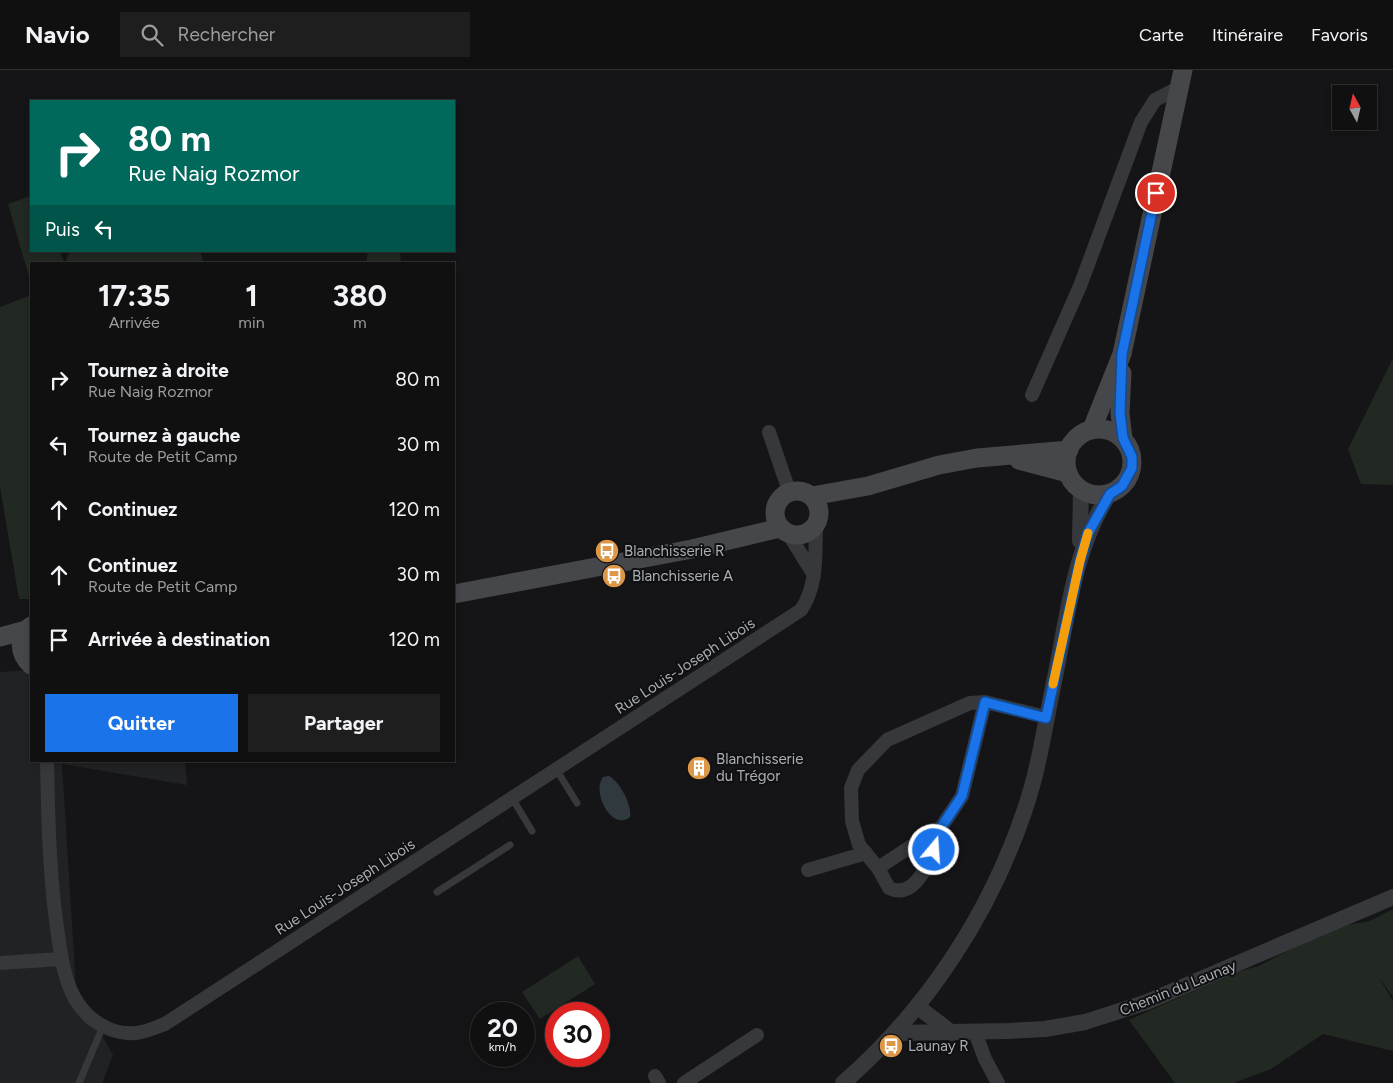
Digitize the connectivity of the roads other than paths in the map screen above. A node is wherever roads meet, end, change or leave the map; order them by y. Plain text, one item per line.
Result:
1 (1182, 79) edge
2 (1122, 354) junction
3 (1032, 394) dead end
4 (1092, 429) junction
5 (769, 432) dead end
6 (1123, 438) junction
7 (1068, 450) junction
8 (1008, 457) junction
9 (1068, 473) junction
10 (868, 486) junction
11 (1081, 490) junction
12 (789, 491) junction
13 (1110, 494) junction
14 (812, 496) junction
15 (774, 509) junction
16 (818, 520) junction
17 (784, 531) junction
18 (715, 543) junction
19 (1080, 561) junction
20 (814, 575) junction
21 (455, 594) edge
22 (29, 628) edge
23 (0, 637) edge
24 (0, 649) edge
25 (27, 660) edge
26 (985, 702) junction
27 (1046, 718) junction
28 (47, 762) edge
29 (556, 769) junction
30 (512, 798) junction
31 (577, 803) dead end
32 (942, 826) junction
33 (532, 830) dead end
34 (510, 845) dead end
35 (866, 853) junction
36 (878, 868) junction
37 (808, 870) dead end
38 (437, 892) dead end
39 (1393, 897) edge
40 (61, 959) junction
41 (0, 963) edge
42 (918, 1007) junction
43 (103, 1026) junction
44 (975, 1032) junction
45 (896, 1033) junction
46 (952, 1033) junction
47 (757, 1035) dead end
48 (79, 1083) edge
49 (684, 1083) edge
50 (843, 1083) edge
51 (998, 1083) edge

1 - 2 main road
1 - 3 street
2 - 4 main road
2 - 6 main road
4 - 6 main road
4 - 7 main road
5 - 12 street
6 - 13 main road
7 - 8 main road
7 - 9 main road
8 - 9 main road
8 - 10 main road
9 - 11 main road
10 - 14 main road
10 - 16 main road
11 - 13 main road
11 - 19 street
12 - 14 main road
12 - 15 main road
13 - 19 street
14 - 16 main road
15 - 17 main road
15 - 18 main road
16 - 17 main road
16 - 20 street, Rue Louis-Joseph Libois
17 - 18 main road
17 - 20 street
18 - 21 main road
19 - 27 street
20 - 29 street, Rue Louis-Joseph Libois
22 - 23 main road
22 - 25 main road
24 - 25 main road
26 - 27 street
26 - 32 street
26 - 35 street
27 - 42 street
28 - 40 street, Rue Louis-Joseph Libois
29 - 30 street, Rue Louis-Joseph Libois
29 - 31 lane
30 - 33 lane
30 - 43 street, Rue Louis-Joseph Libois
32 - 36 street
32 - 36 street
34 - 38 lane
35 - 36 street
35 - 37 street
39 - 44 street, Chemin du Launay
40 - 41 street
40 - 43 street, Rue Louis-Joseph Libois
42 - 45 street
42 - 46 street
43 - 48 lane
44 - 46 street, Chemin du Launay
44 - 51 street
45 - 46 street, Chemin du Launay
45 - 50 street
47 - 49 street

